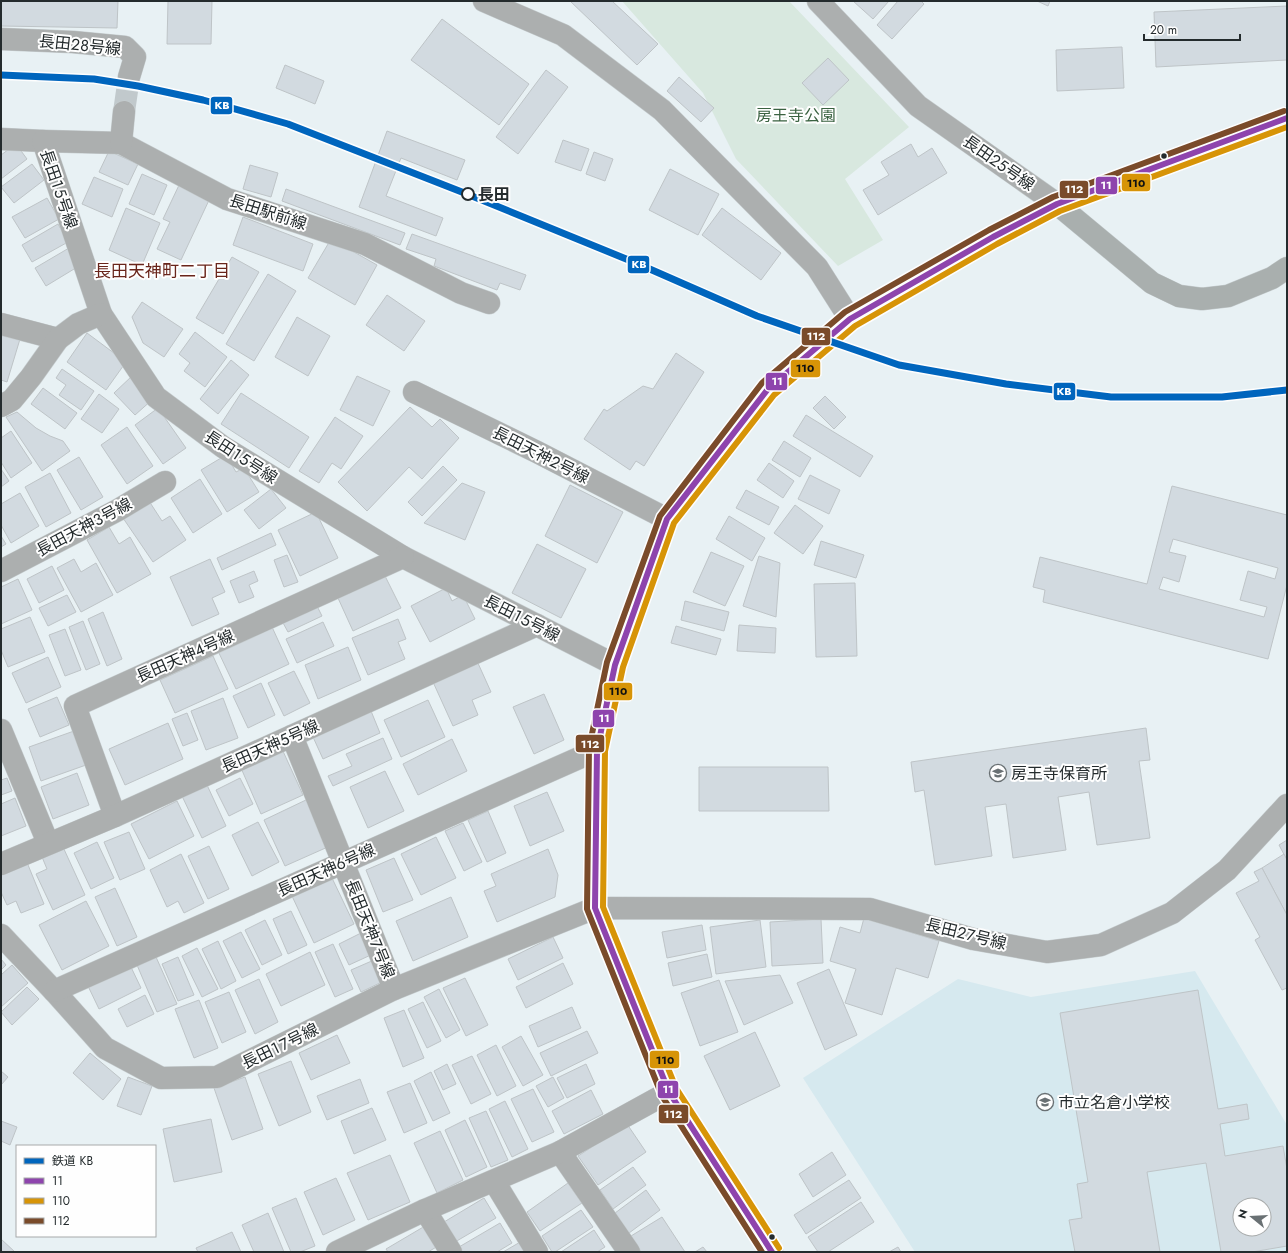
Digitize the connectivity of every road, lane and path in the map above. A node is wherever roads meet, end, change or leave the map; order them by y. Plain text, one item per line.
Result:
1 (484, 1) edge
2 (818, 1) edge
3 (1, 39) edge
4 (129, 77) tunnel mouth
5 (124, 112) tunnel mouth
6 (1287, 118) edge
7 (1, 139) edge
8 (43, 141) junction
9 (121, 143) junction
10 (1057, 204) junction
11 (1287, 268) edge
12 (489, 304) dead end
13 (101, 314) junction
14 (850, 319) junction
15 (1, 324) edge
16 (58, 339) junction
17 (414, 392) dead end
18 (1, 406) edge
19 (165, 482) dead end
20 (667, 519) junction
21 (403, 557) junction
22 (1, 571) edge
23 (537, 625) junction
24 (615, 665) junction
25 (1, 730) edge
26 (292, 736) junction
27 (597, 750) junction
28 (1287, 805) edge
29 (115, 816) junction
30 (48, 843) junction
31 (343, 863) junction
32 (1, 864) edge
33 (595, 908) junction
34 (1, 935) edge
35 (394, 989) junction
36 (54, 991) junction
37 (669, 1092) junction
38 (560, 1152) junction
39 (494, 1181) junction
40 (425, 1210) junction
41 (352, 1249) edge
42 (451, 1252) edge
43 (537, 1252) edge
44 (628, 1252) edge
45 (772, 1252) edge

1 - 14 street
2 - 10 street, 長田２５号線
3 - 4 street, 長田２８号線
5 - 9 street
6 - 10 main road
7 - 8 street, 長田１５号線
8 - 9 street, 長田駅前線
8 - 13 street, 長田１５号線
9 - 12 street, 長田駅前線
10 - 11 street, 長田２５号線
10 - 14 main road
13 - 16 street
13 - 21 street, 長田１５号線
14 - 20 main road
15 - 16 street
16 - 18 street
17 - 20 street, 長田天神２号線
19 - 22 street, 長田天神３号線
20 - 24 main road
21 - 23 street, 長田１５号線
21 - 29 street, 長田天神４号線
23 - 24 street, 長田１５号線
23 - 26 street, 長田天神５号線
24 - 27 main road
25 - 30 street
26 - 29 street, 長田天神５号線
26 - 31 street, 長田天神７号線
27 - 31 street, 長田天神６号線
27 - 33 main road
28 - 33 street, 長田２７号線
29 - 30 street, 長田天神５号線
30 - 32 street, 長田天神５号線
31 - 35 street, 長田天神７号線
31 - 36 street, 長田天神６号線
33 - 35 street, 長田１７号線
33 - 37 main road
34 - 36 street, 長田１７号線
35 - 36 street, 長田１７号線
37 - 38 street
37 - 45 main road
38 - 39 street
38 - 44 street
39 - 40 street
39 - 43 street
40 - 41 street
40 - 42 street

